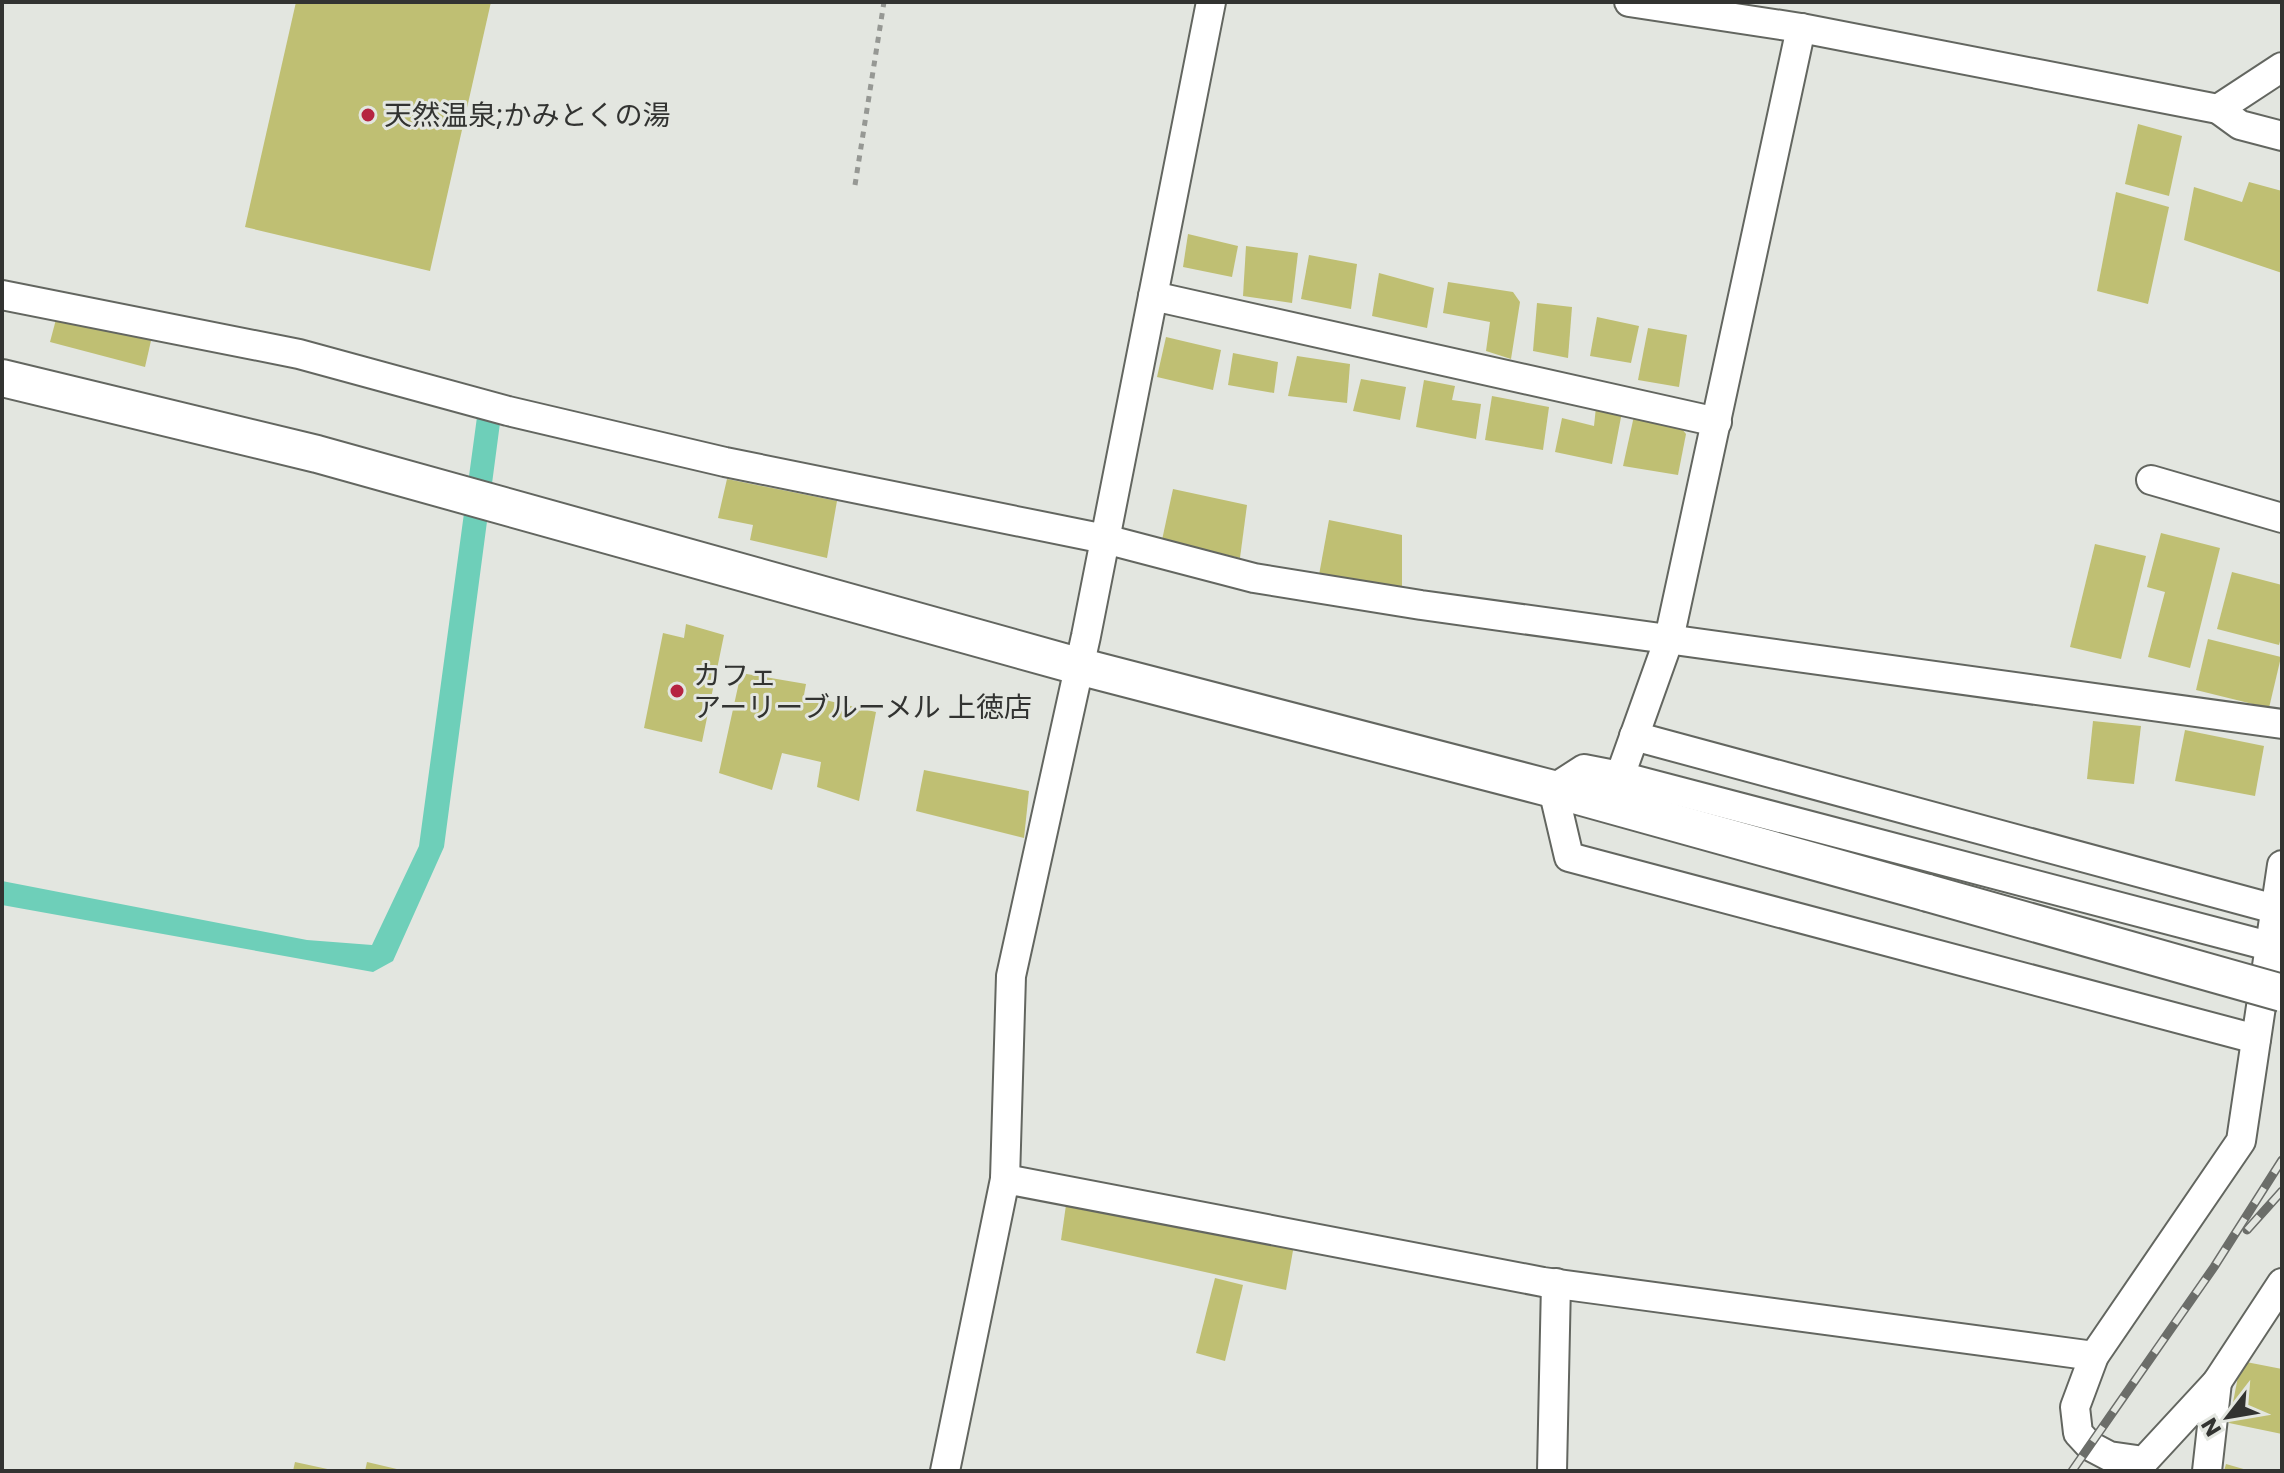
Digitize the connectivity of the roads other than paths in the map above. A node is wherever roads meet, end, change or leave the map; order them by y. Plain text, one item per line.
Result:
1 (1211, 2) edge
2 (1629, 2) edge
3 (1801, 28) junction
4 (2282, 67) edge
5 (2218, 109) junction
6 (2282, 136) edge
7 (2, 295) edge
8 (1153, 296) junction
9 (2, 378) edge
10 (1717, 422) junction
11 (2151, 480) dead end
12 (2282, 518) edge
13 (1105, 539) junction
14 (1669, 639) junction
15 (1078, 666) junction
16 (2282, 724) edge
17 (1634, 736) junction
18 (1620, 776) junction
19 (1553, 789) junction
20 (2282, 865) edge
21 (2275, 909) junction
22 (2269, 946) junction
23 (2282, 993) edge
24 (2256, 1039) junction
25 (1005, 1179) junction
26 (1556, 1283) junction
27 (2282, 1283) edge
28 (2094, 1356) junction
29 (2217, 1382) junction
30 (945, 1471) edge
31 (1552, 1471) edge
32 (2207, 1471) edge

1 - 8 street
2 - 3 street
3 - 5 street
3 - 10 street
4 - 5 street
5 - 6 street
7 - 13 street
8 - 10 street
8 - 13 street
9 - 15 street
10 - 14 street
11 - 12 street
13 - 14 street
13 - 15 street
14 - 16 street
14 - 17 street
15 - 19 street
15 - 25 street
17 - 18 street
17 - 21 street
18 - 19 street
18 - 22 street
19 - 23 street, bridge
19 - 24 street
20 - 21 street
21 - 22 street
22 - 24 street
24 - 28 street
25 - 26 street
25 - 30 street
26 - 28 street
26 - 31 street
27 - 29 street
28 - 29 street
29 - 32 street

